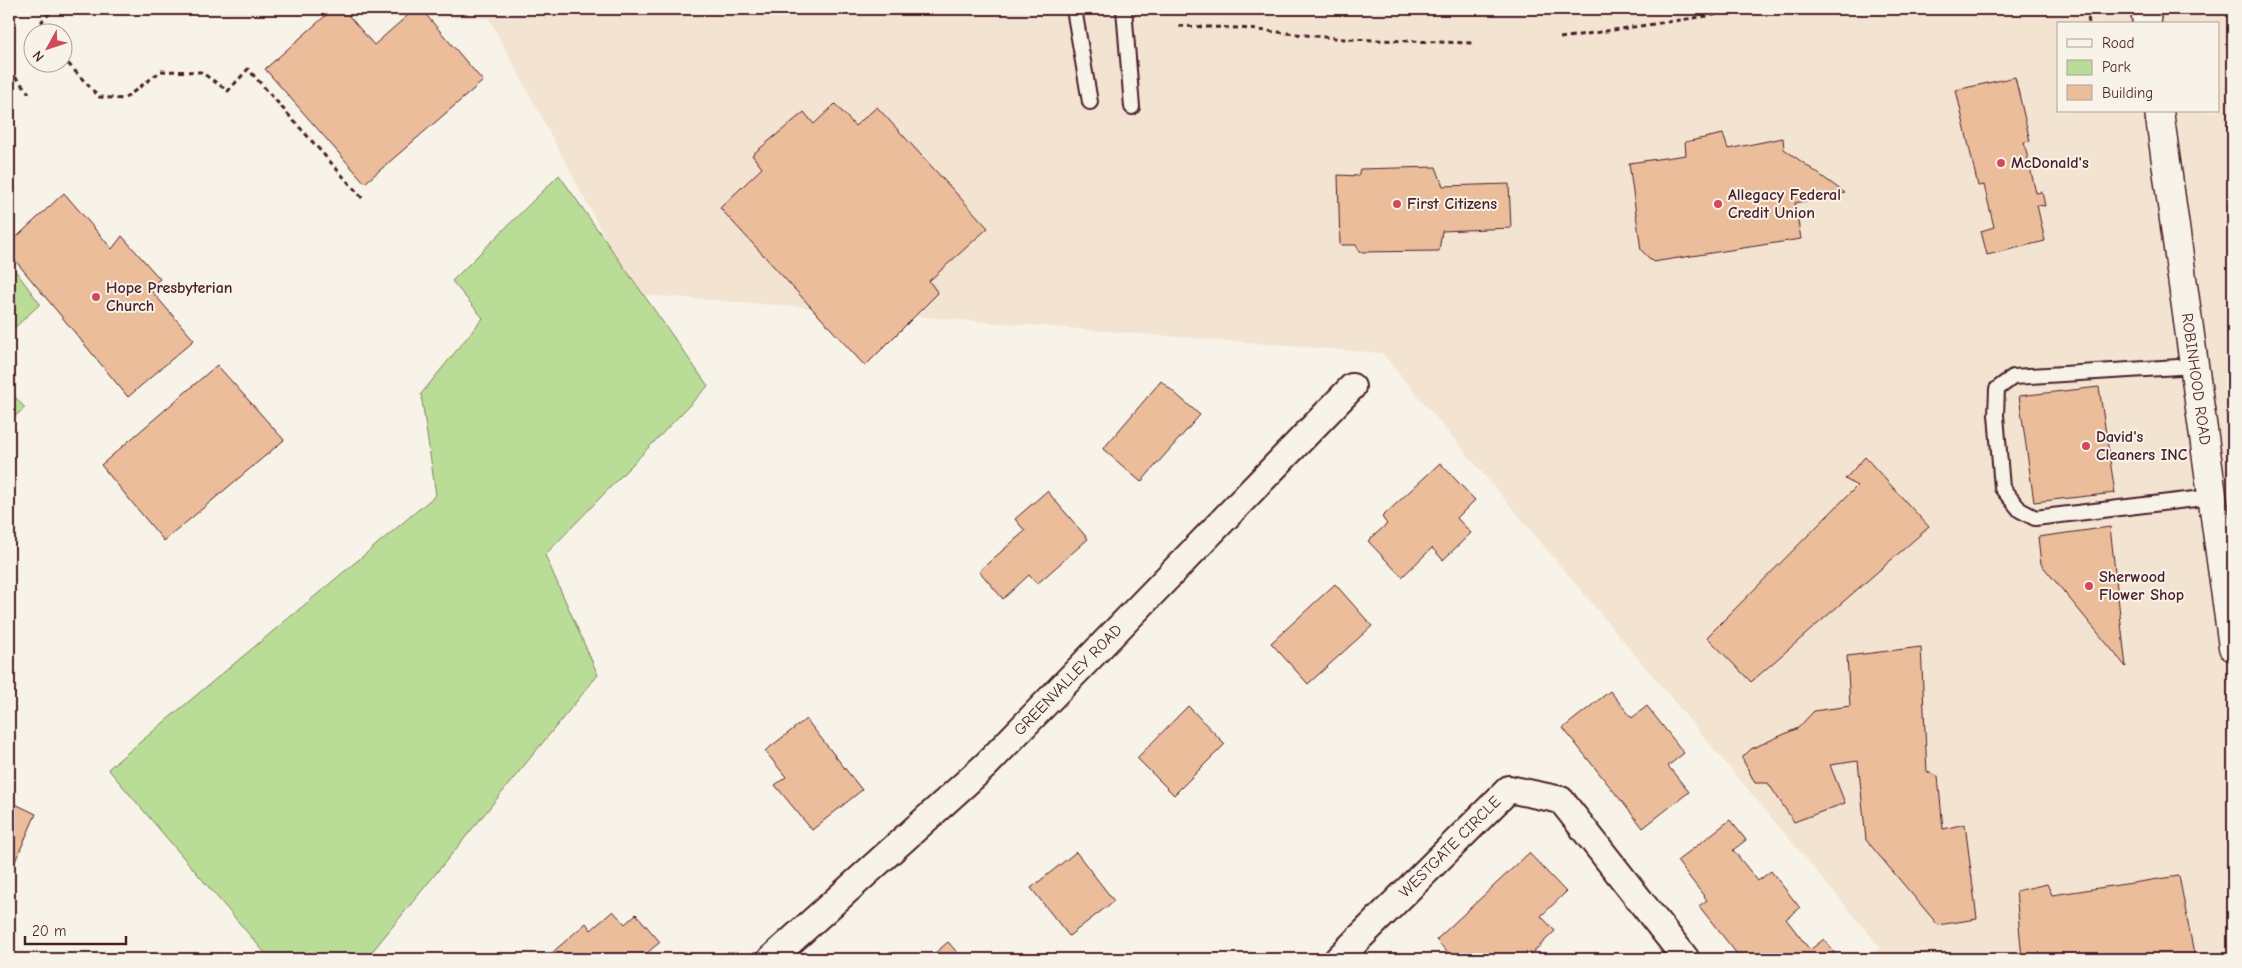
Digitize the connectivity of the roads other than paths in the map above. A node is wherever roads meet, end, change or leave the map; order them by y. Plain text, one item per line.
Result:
1 (1074, 9) edge
2 (1124, 9) edge
3 (2145, 9) edge
4 (2147, 22) edge
5 (1090, 102) dead end
6 (1132, 107) dead end
7 (2159, 112) edge
8 (2194, 366) junction
9 (1352, 387) dead end
10 (2212, 497) junction
11 (2233, 647) edge
12 (771, 959) edge
13 (1338, 959) edge
14 (1686, 959) edge

1 - 5 lane
2 - 6 lane
3 - 4 main road
7 - 8 main road, ROBINHOOD ROAD
8 - 10 main road, ROBINHOOD ROAD
8 - 10 lane
9 - 12 street, GREENVALLEY ROAD
10 - 11 main road, ROBINHOOD ROAD
13 - 14 street, WESTGATE CIRCLE

